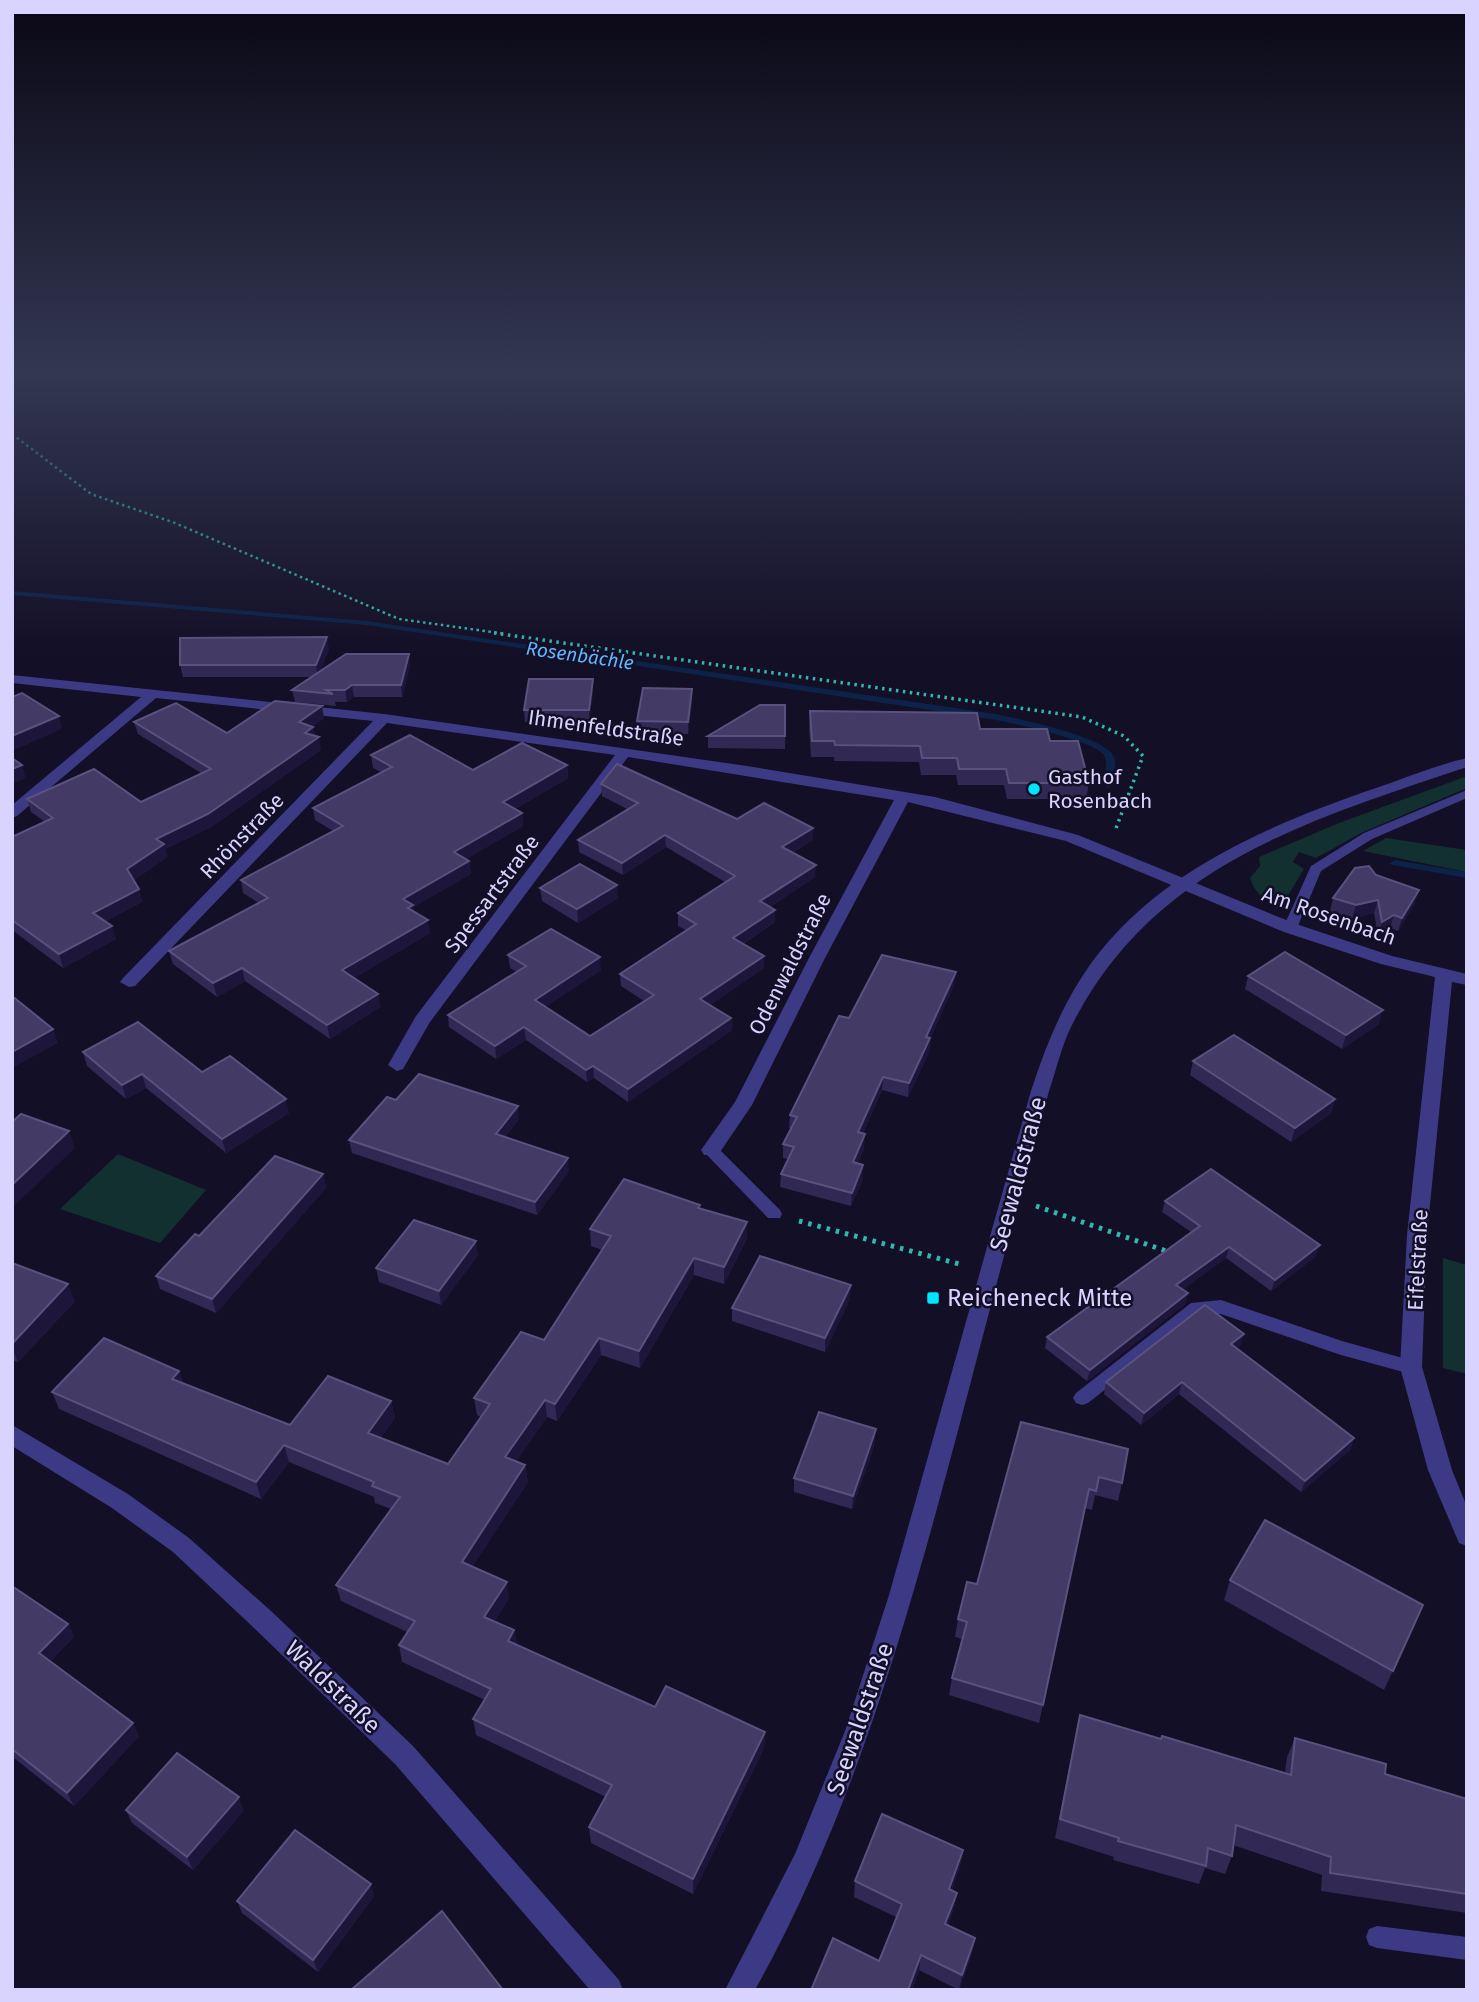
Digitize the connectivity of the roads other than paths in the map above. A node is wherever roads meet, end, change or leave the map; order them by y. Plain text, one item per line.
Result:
1 (12, 679) edge
2 (154, 693) junction
3 (384, 718) junction
4 (625, 752) junction
5 (1467, 762) edge
6 (1467, 794) edge
7 (904, 796) junction
8 (12, 813) edge
9 (1181, 884) junction
10 (1290, 928) junction
11 (1444, 975) junction
12 (1467, 980) edge
13 (128, 982) dead end
14 (397, 1065) dead end
15 (711, 1150) joint
16 (774, 1214) road end
17 (1412, 1367) junction
18 (1082, 1398) dead end
19 (12, 1434) edge
20 (1467, 1536) edge
21 (1377, 1937) dead end
22 (1467, 1949) edge
23 (609, 1990) edge
24 (739, 1990) edge

1 - 2 street, Ihmenfeldstraße
2 - 3 street, Ihmenfeldstraße
2 - 8 street
3 - 4 street, Ihmenfeldstraße
3 - 13 street, Rhönstraße
4 - 7 street, Ihmenfeldstraße
4 - 14 street, Spessartstraße
5 - 9 street, Seewaldstraße
6 - 10 lane
7 - 9 street, Ihmenfeldstraße
7 - 15 street, Odenwaldstraße
9 - 10 street, Am Rosenbach
9 - 24 street, Seewaldstraße
10 - 11 street, Am Rosenbach
11 - 12 street, Am Rosenbach
11 - 17 street, Eifelstraße
15 - 16 lane
17 - 18 lane
17 - 20 street, Eifelstraße
19 - 23 street, Waldstraße
21 - 22 lane

